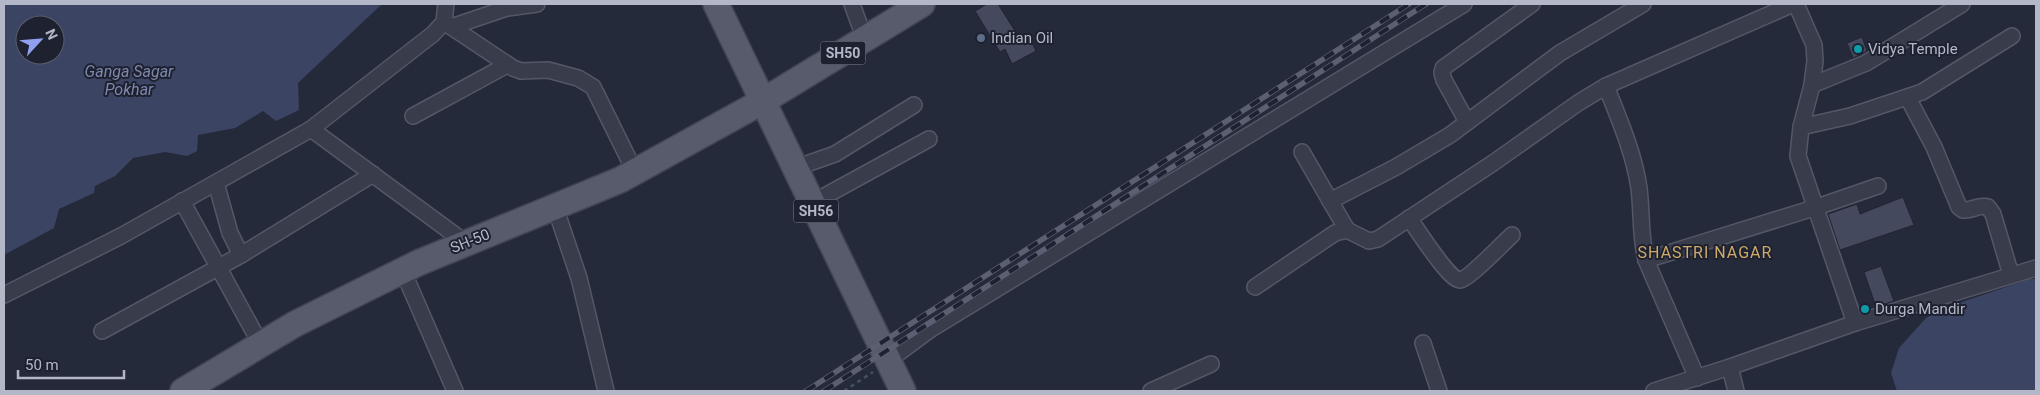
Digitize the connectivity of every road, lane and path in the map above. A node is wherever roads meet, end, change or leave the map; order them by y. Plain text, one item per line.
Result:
1 (446, 4) edge
2 (537, 4) edge
3 (716, 4) edge
4 (852, 4) edge
5 (1464, 4) edge
6 (1532, 4) edge
7 (1643, 4) edge
8 (1794, 4) edge
9 (1962, 4) edge
10 (915, 6) edge
11 (448, 24) junction
12 (2012, 36) dead end
13 (865, 40) junction
14 (507, 65) junction
15 (1812, 85) junction
16 (1606, 86) junction
17 (1908, 98) junction
18 (763, 101) junction
19 (914, 105) dead end
20 (413, 116) dead end
21 (1468, 122) junction
22 (1801, 127) junction
23 (311, 129) junction
24 (930, 139) dead end
25 (1302, 152) dead end
26 (795, 168) junction
27 (635, 172) junction
28 (373, 174) junction
29 (216, 183) junction
30 (1878, 186) dead end
31 (182, 201) junction
32 (1330, 201) junction
33 (812, 203) junction
34 (555, 207) junction
35 (1817, 207) junction
36 (1409, 218) junction
37 (1347, 230) junction
38 (1512, 234) dead end
39 (466, 243) junction
40 (241, 255) junction
41 (1646, 260) junction
42 (218, 267) junction
43 (2036, 268) edge
44 (403, 271) junction
45 (2011, 275) junction
46 (1255, 288) dead end
47 (4, 295) edge
48 (1855, 323) junction
49 (102, 331) dead end
50 (1422, 343) dead end
51 (261, 345) junction
52 (889, 360) junction
53 (1210, 364) dead end
54 (1730, 367) junction
55 (1698, 378) junction
56 (183, 391) edge
57 (455, 391) edge
58 (606, 391) edge
59 (844, 391) edge
60 (903, 391) edge
61 (1151, 391) edge
62 (1439, 391) edge
63 (1654, 391) edge
64 (1736, 391) edge

1 - 11 street
2 - 11 street
3 - 18 main road
4 - 13 street
5 - 52 street
6 - 21 street
7 - 21 street
8 - 15 street
8 - 16 street
9 - 15 street
10 - 13 main road, SH50
11 - 14 street
11 - 23 street
12 - 17 street
13 - 18 main road, SH50
14 - 20 street
14 - 27 street
15 - 22 street
16 - 36 street
16 - 41 street
17 - 22 street
17 - 45 street
18 - 26 main road, SH56
18 - 27 main road, SH-50
19 - 26 street
21 - 32 street
22 - 35 street
23 - 28 street
23 - 29 street
24 - 33 street
25 - 32 street
26 - 33 main road, SH56
27 - 34 main road, SH-50
28 - 39 street
28 - 40 street
29 - 31 street
29 - 40 street
30 - 35 street
31 - 42 street
31 - 47 street
32 - 37 street
33 - 52 main road, SH56
34 - 39 main road, SH-50
34 - 58 street
35 - 41 street
35 - 48 street
36 - 37 street
36 - 38 street
37 - 46 street
39 - 44 main road, SH-50
40 - 42 street
41 - 55 street
42 - 49 street
42 - 51 street
43 - 45 street
44 - 51 main road, SH-50
44 - 57 street
45 - 48 street
48 - 54 street
50 - 62 street
51 - 56 main road, SH-50
52 - 59 path
52 - 60 main road, SH56
53 - 61 street
54 - 55 street
54 - 64 street
55 - 63 street

